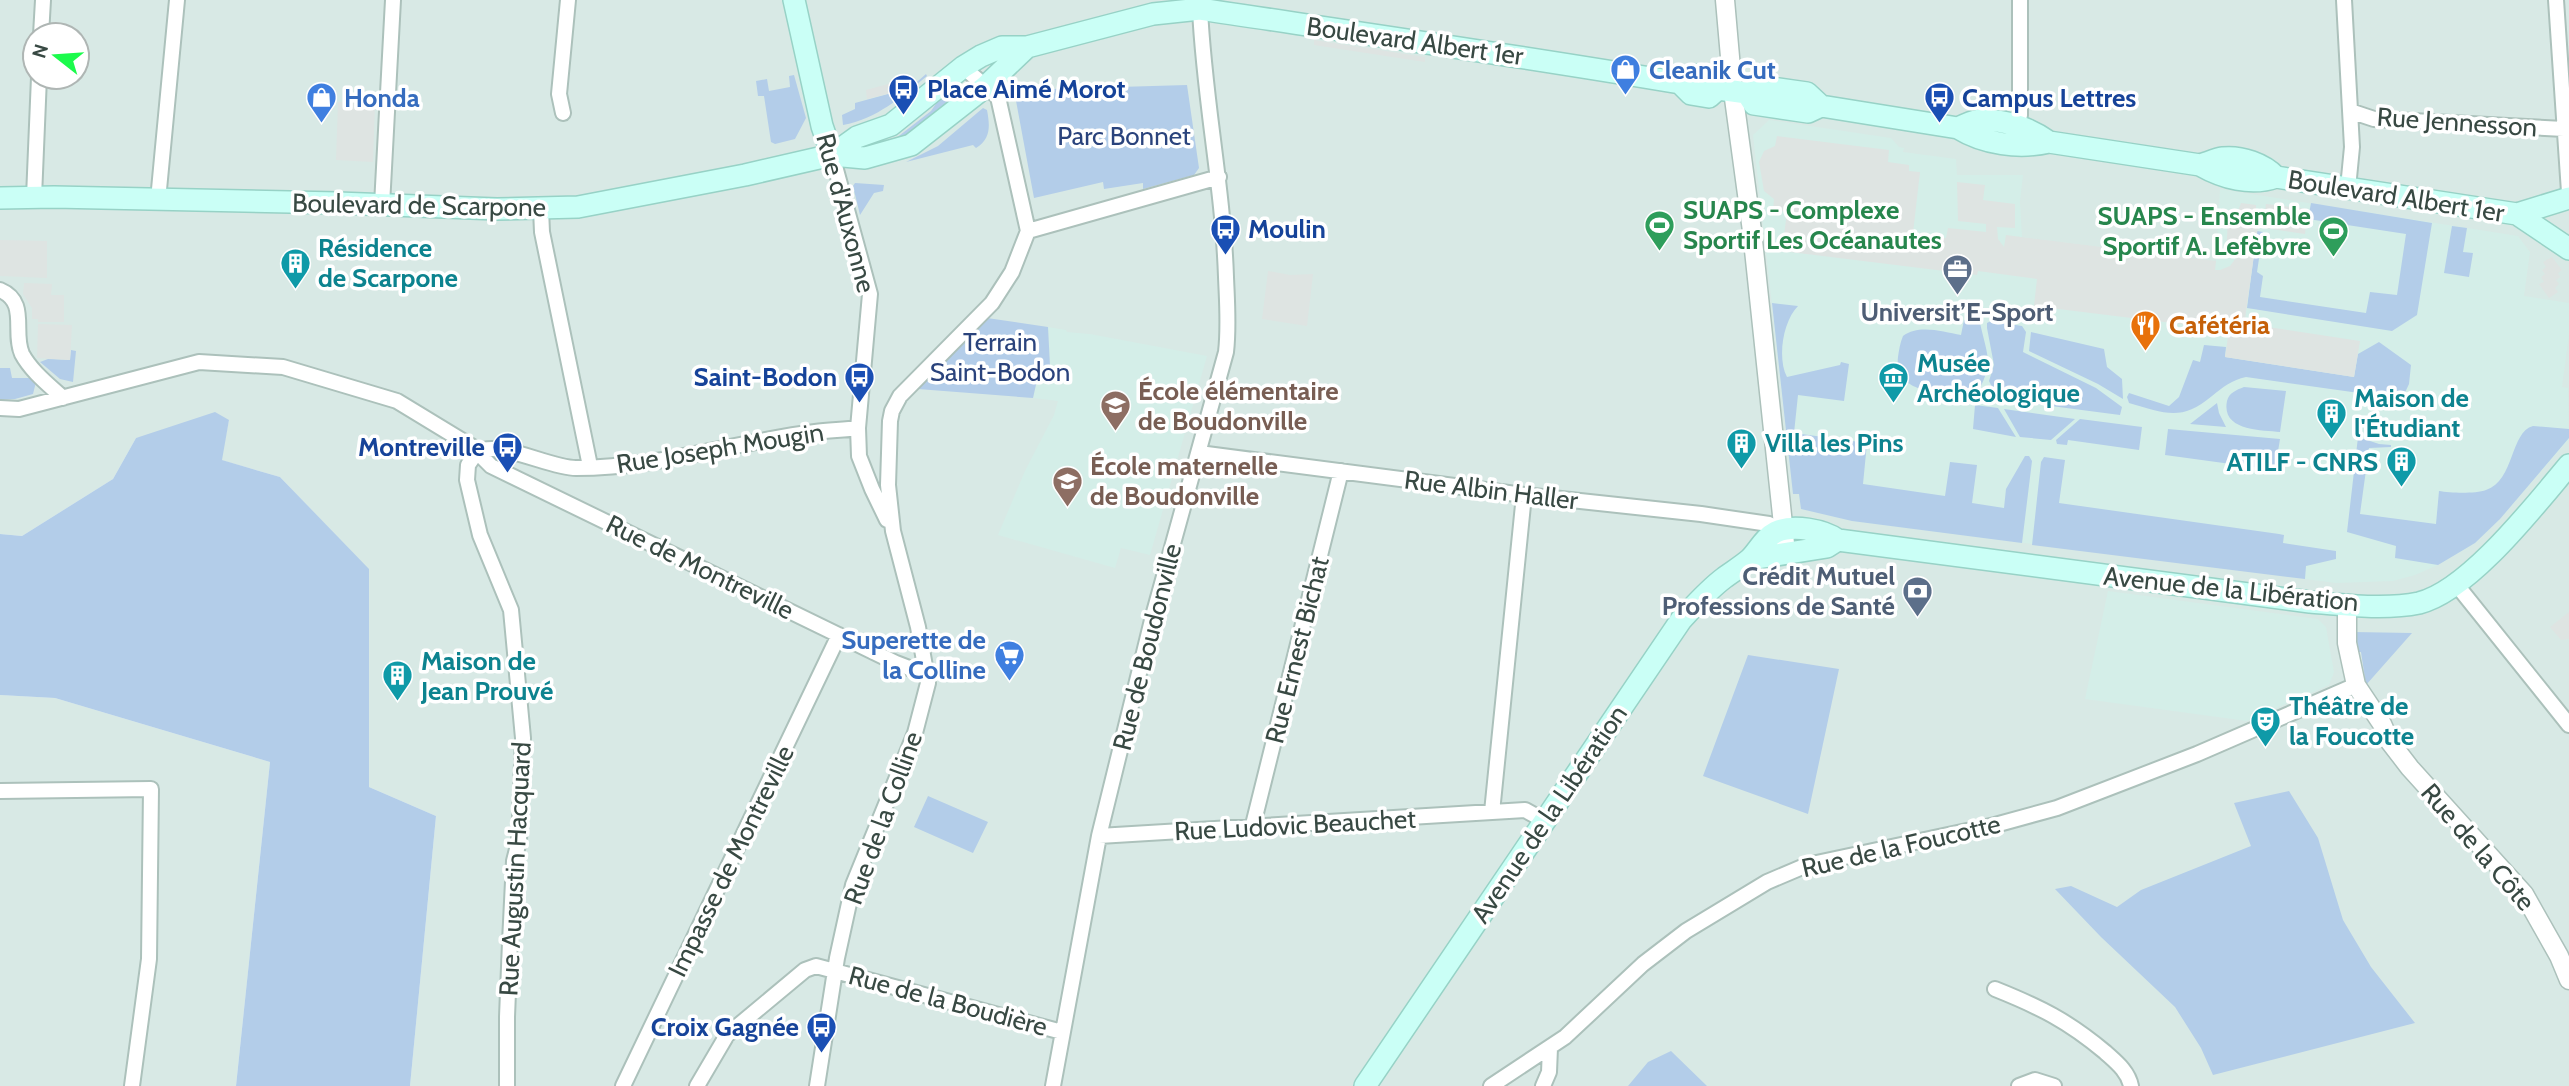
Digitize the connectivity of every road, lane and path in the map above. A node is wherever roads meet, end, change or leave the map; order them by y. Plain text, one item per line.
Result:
1 (43, 0) edge
2 (177, 0) edge
3 (393, 0) edge
4 (568, 0) edge
5 (794, 0) edge
6 (1725, 0) edge
7 (2020, 0) edge
8 (2344, 0) edge
9 (2556, 0) edge
10 (1199, 5) edge
11 (42, 21) edge
12 (1027, 47) junction
13 (963, 67) junction
14 (985, 86) junction
15 (38, 91) edge
16 (1733, 91) junction
17 (2350, 111) junction
18 (563, 113) dead end
19 (2017, 126) junction
20 (1958, 128) junction
21 (2564, 129) junction
22 (2049, 142) junction
23 (832, 155) junction
24 (1219, 177) junction
25 (2348, 188) junction
26 (2569, 192) edge
27 (34, 197) junction
28 (0, 198) edge
29 (2569, 198) edge
30 (158, 200) junction
31 (382, 205) junction
32 (541, 209) junction
33 (2517, 214) junction
34 (1028, 231) junction
35 (2569, 249) edge
36 (0, 290) edge
37 (63, 398) junction
38 (0, 408) edge
39 (858, 428) junction
40 (477, 452) junction
41 (1199, 453) junction
42 (2569, 465) edge
43 (590, 466) junction
44 (1341, 471) junction
45 (887, 474) junction
46 (866, 475) junction
47 (1524, 495) junction
48 (1782, 530) junction
49 (893, 531) junction
50 (1838, 540) junction
51 (1786, 553) junction
52 (1751, 558) junction
53 (2456, 584) junction
54 (2347, 604) junction
55 (839, 635) junction
56 (927, 675) junction
57 (2356, 685) junction
58 (2569, 725) edge
59 (0, 791) edge
60 (1492, 812) junction
61 (1545, 821) junction
62 (1252, 829) junction
63 (1099, 836) junction
64 (835, 970) junction
65 (2569, 978) edge
66 (1995, 989) dead end
67 (1062, 1032) junction
68 (1550, 1048) junction
69 (132, 1086) edge
70 (508, 1086) edge
71 (623, 1086) edge
72 (697, 1086) edge
73 (817, 1086) edge
74 (1053, 1086) edge
75 (1366, 1086) edge
76 (1491, 1086) edge
77 (1543, 1086) edge
78 (2019, 1086) edge
79 (2054, 1086) edge
80 (2131, 1086) edge

1 - 11 street
2 - 30 street
3 - 31 street
4 - 18 street
5 - 23 main road, Rue d'Auxonne
6 - 16 street
7 - 19 street
8 - 17 street
9 - 21 street
10 - 12 main road, Boulevard Albert 1er
10 - 16 main road, Boulevard Albert 1er
10 - 24 street, Rue de Boudonville
12 - 13 main road
12 - 14 main road
13 - 14 street
13 - 23 main road
14 - 23 main road
14 - 34 street
15 - 27 street
16 - 20 main road, Boulevard Albert 1er
16 - 48 street
17 - 21 street, Rue Jennesson
17 - 25 street
19 - 20 main road, Boulevard Albert 1er
19 - 22 main road, Boulevard Albert 1er
20 - 22 main road, Boulevard Albert 1er
21 - 26 street
22 - 25 main road, Boulevard Albert 1er
23 - 32 main road, Boulevard de Scarpone
23 - 39 street, Rue d'Auxonne
24 - 34 street
24 - 41 street, Rue de Boudonville
25 - 33 main road, Boulevard Albert 1er
27 - 28 main road, Boulevard de Scarpone
27 - 30 main road, Boulevard de Scarpone
29 - 33 main road, Boulevard Albert 1er
30 - 31 main road, Boulevard de Scarpone
31 - 32 main road, Boulevard de Scarpone
32 - 43 street
33 - 35 main road, Boulevard Albert 1er
34 - 45 street
36 - 37 street
37 - 38 street
37 - 40 street
39 - 43 street, Rue Joseph Mougin
39 - 46 street, Rue d'Auxonne
40 - 43 street, Rue Joseph Mougin
40 - 55 street, Rue de Montreville
40 - 70 street, Rue Augustin Hacquard
41 - 44 street, Rue Albin Haller
41 - 63 street, Rue de Boudonville
42 - 53 main road, Avenue de la Libération
44 - 47 street, Rue Albin Haller
44 - 62 street, Rue Ernest Bichat
45 - 46 street
45 - 49 street
46 - 49 street, Rue d'Auxonne
47 - 48 street, Rue Albin Haller
47 - 60 street
48 - 50 main road, Avenue de la Libération
48 - 51 street
48 - 52 main road, Avenue de la Libération
49 - 56 street, Rue de la Colline
50 - 51 main road, Avenue de la Libération
50 - 54 main road, Avenue de la Libération
51 - 52 main road, Avenue de la Libération
52 - 61 main road, Avenue de la Libération
53 - 54 main road, Avenue de la Libération
53 - 58 street
54 - 57 street
55 - 56 street, Rue de Montreville
55 - 71 street, Impasse de Montreville
56 - 64 street, Rue de la Colline
57 - 65 street, Rue de la Côte
57 - 68 street, Rue de la Foucotte
59 - 69 street
60 - 61 street, Rue Ludovic Beauchet
60 - 62 street, Rue Ludovic Beauchet
61 - 75 main road, Avenue de la Libération
62 - 63 street, Rue Ludovic Beauchet
63 - 67 street, Rue de Boudonville
64 - 67 street, Rue de la Boudière
64 - 72 street, Rue de la Boudière
64 - 73 street, Rue de la Colline
66 - 80 street
67 - 74 street, Rue de Boudonville
68 - 76 street, Rue de la Foucotte
68 - 77 street
78 - 79 street

